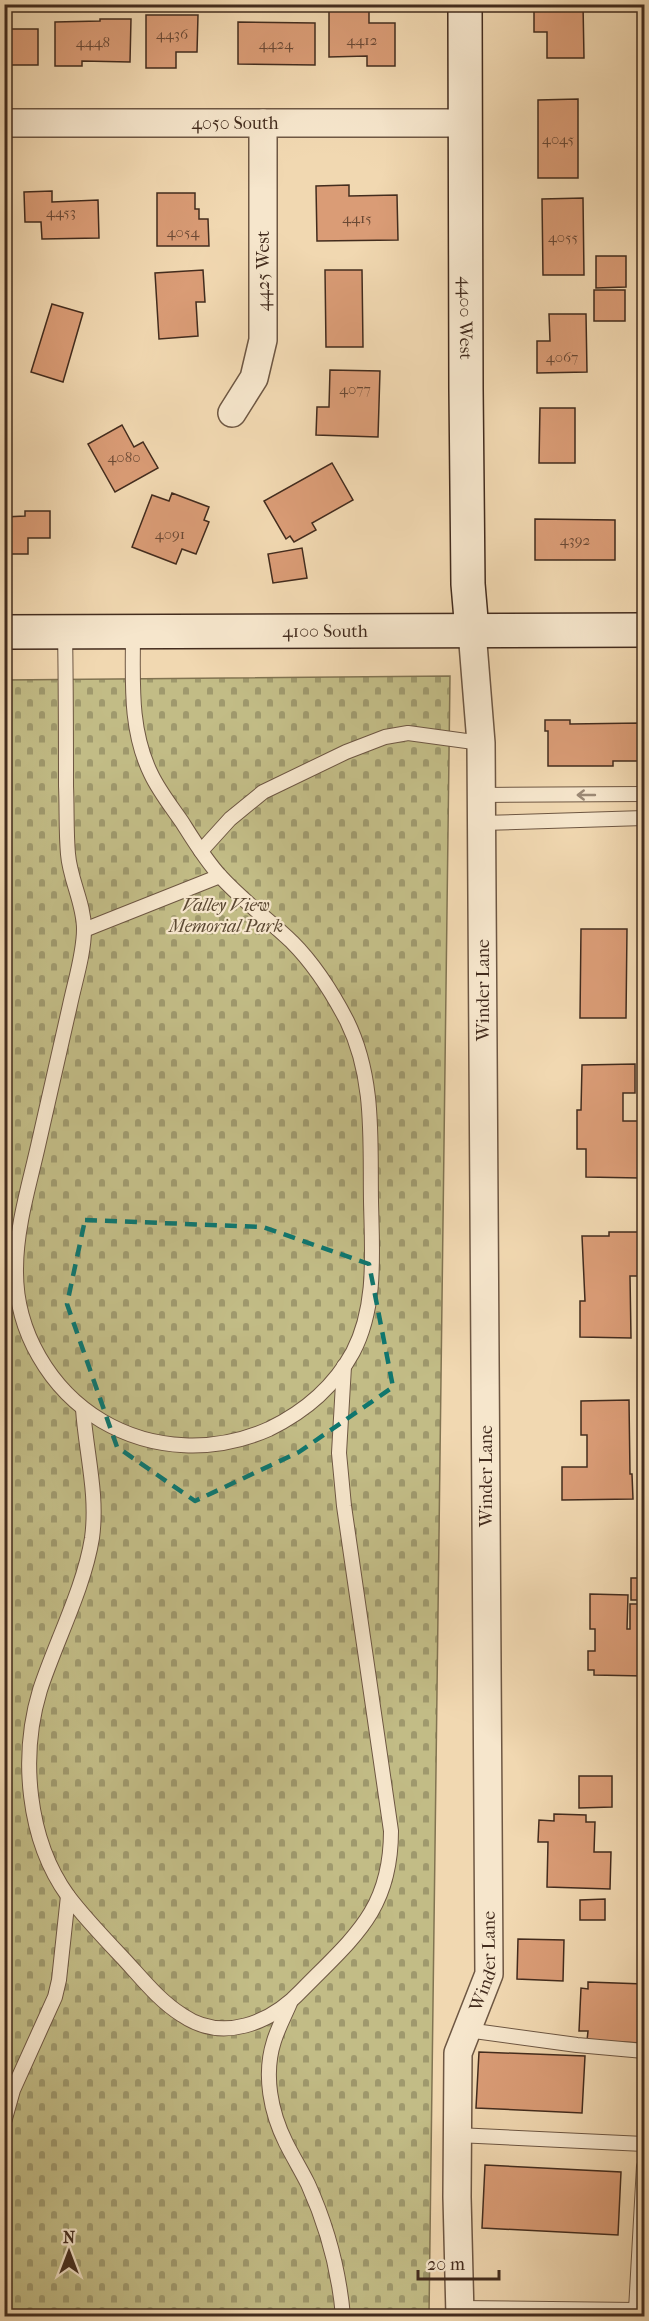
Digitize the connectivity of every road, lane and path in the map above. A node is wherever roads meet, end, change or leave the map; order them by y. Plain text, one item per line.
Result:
1 (465, 4) edge
2 (4, 123) edge
3 (262, 123) junction
4 (465, 123) junction
5 (232, 413) dead end
6 (645, 630) edge
7 (471, 631) junction
8 (4, 632) edge
9 (65, 632) junction
10 (133, 632) junction
11 (481, 743) junction
12 (482, 795) junction
13 (645, 795) edge
14 (645, 818) edge
15 (482, 824) junction
16 (201, 851) junction
17 (220, 876) junction
18 (84, 930) junction
19 (344, 1366) junction
20 (83, 1410) junction
21 (68, 1896) junction
22 (290, 2003) junction
23 (467, 2030) junction
24 (645, 2051) edge
25 (4, 2122) edge
26 (457, 2134) junction
27 (645, 2144) edge
28 (645, 2166) edge
29 (460, 2312) edge
30 (343, 2316) edge

1 - 4 main road, 4400 West
2 - 3 street, 4050 South
3 - 4 street, 4050 South
3 - 5 street, 4425 West
4 - 7 main road, 4400 West
6 - 7 main road, 4100 South
7 - 10 main road, 4100 South
7 - 11 street, Winder Lane
8 - 9 main road, 4100 South
9 - 10 main road, 4100 South
9 - 18 lane
10 - 16 lane
11 - 12 street, Winder Lane
11 - 16 lane
13 -> 12 lane
12 - 15 street, Winder Lane
14 - 15 lane
15 - 23 street, Winder Lane
16 - 17 lane
17 - 18 lane
17 - 19 lane
18 - 20 lane
19 - 20 lane
19 - 22 lane
20 - 21 lane
21 - 22 lane
21 - 25 lane
22 - 30 lane
23 - 24 lane
23 - 26 street, Winder Lane
26 - 27 lane
26 - 29 street, Winder Lane
28 - 29 lane

